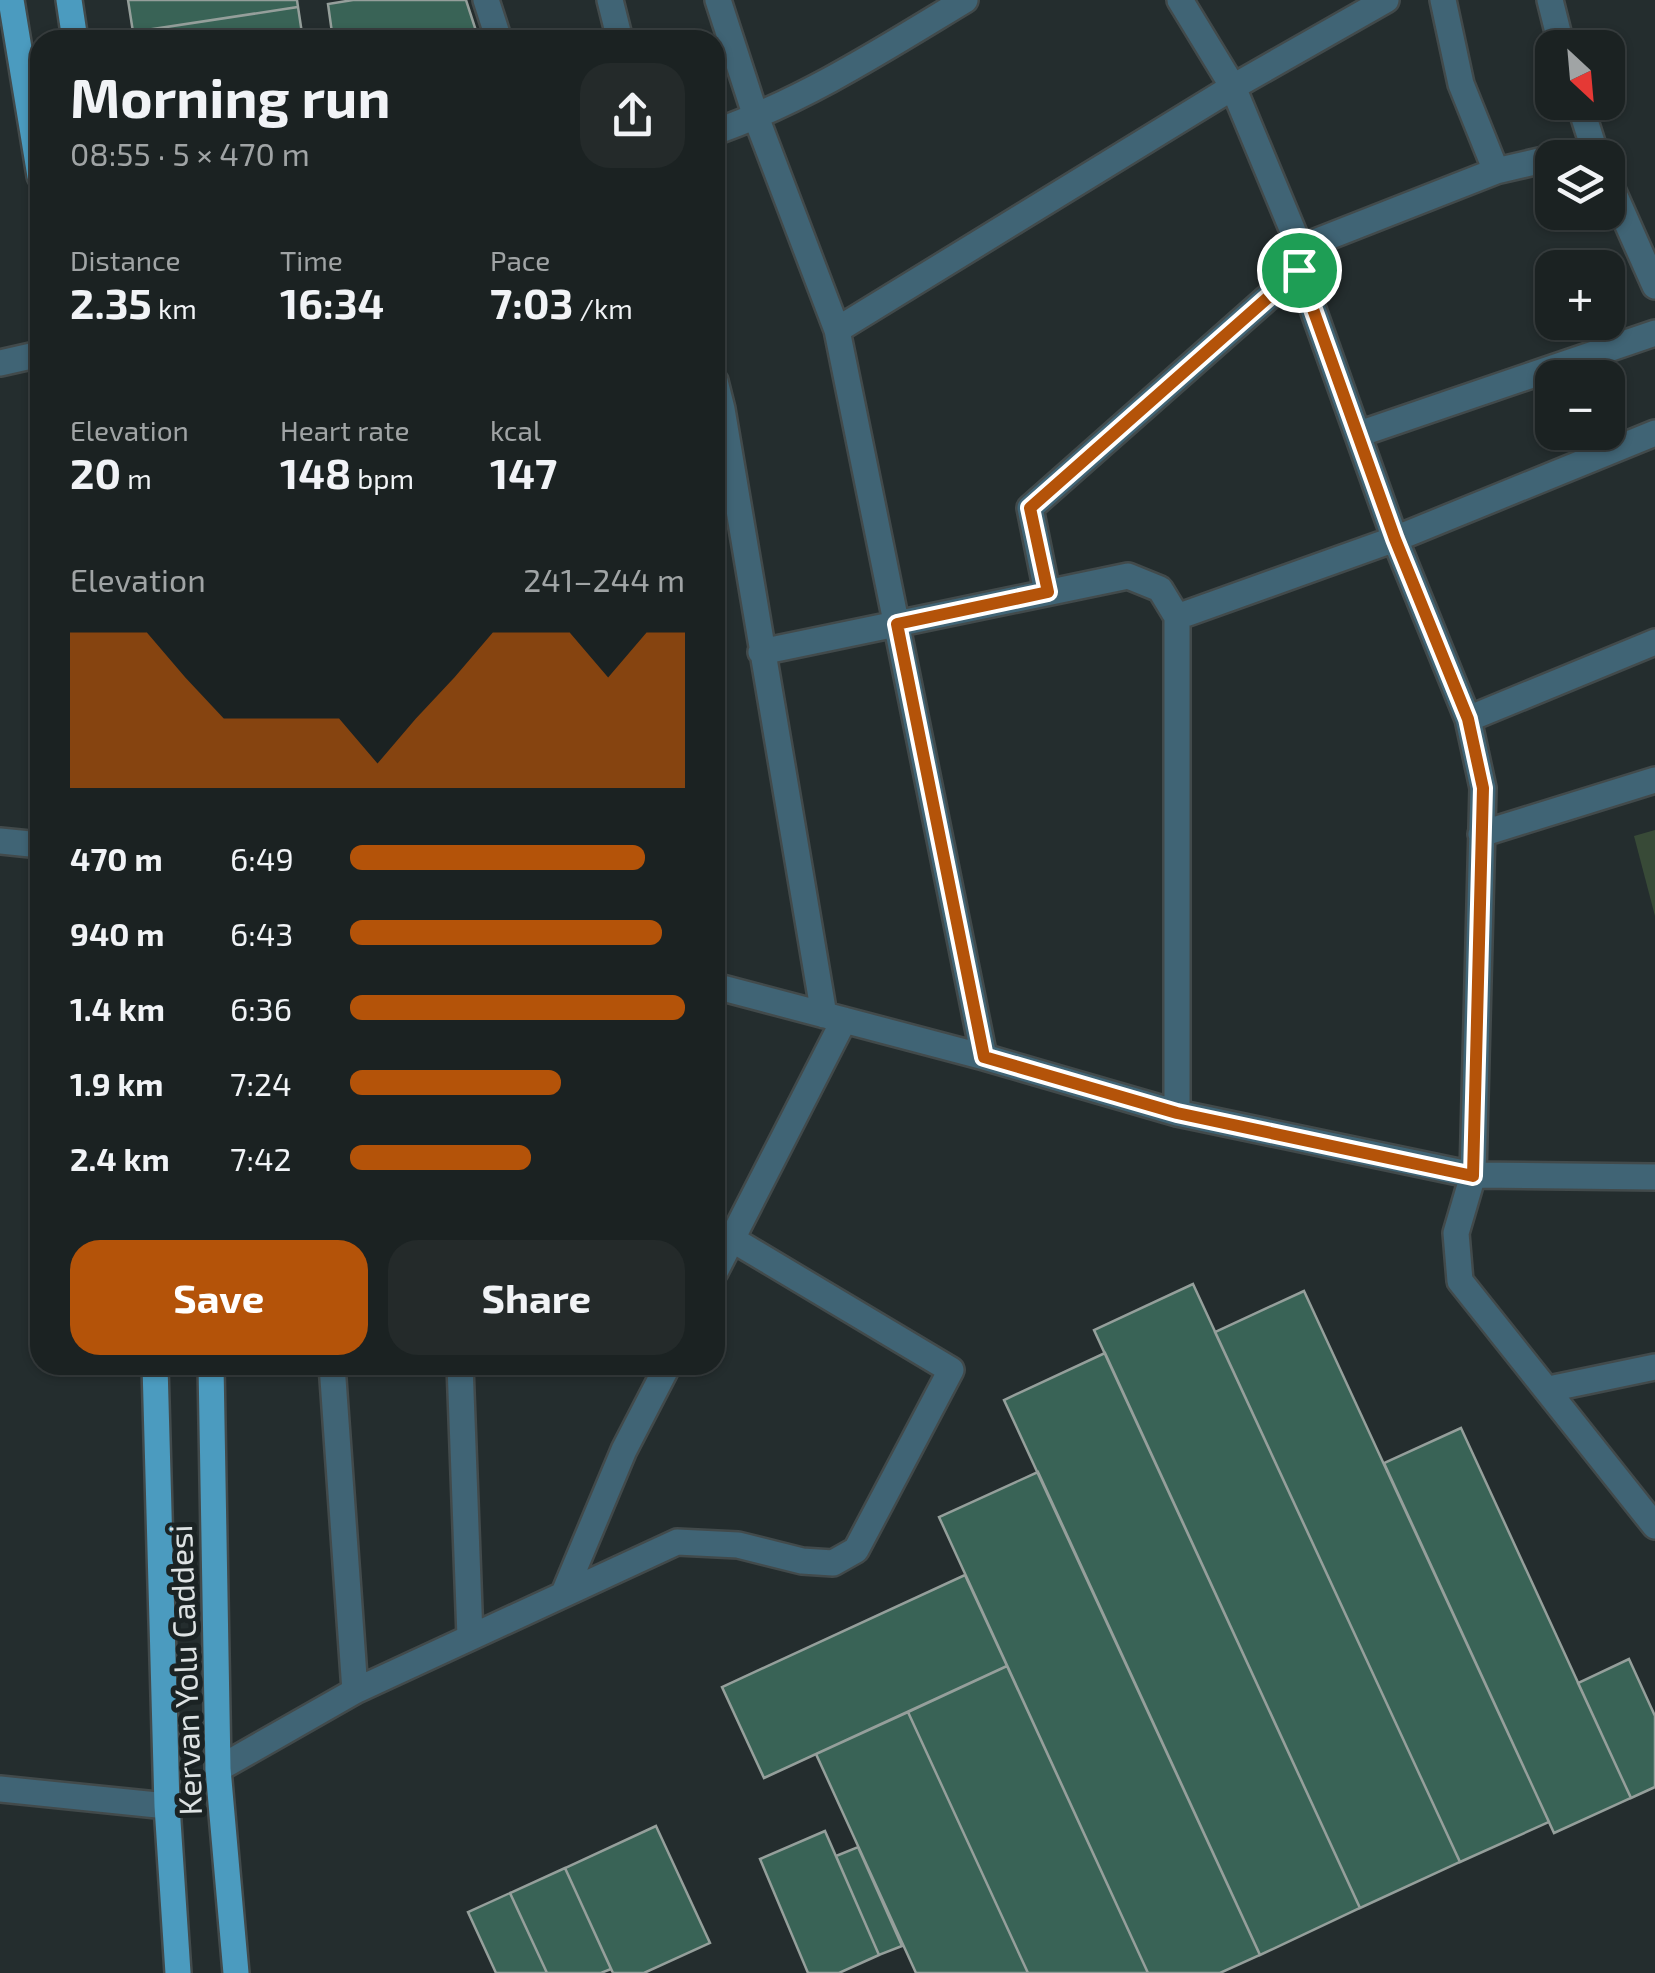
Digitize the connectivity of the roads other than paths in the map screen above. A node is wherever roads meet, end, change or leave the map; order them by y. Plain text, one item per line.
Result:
1 (10, 0) edge
2 (69, 0) edge
3 (486, 0) edge
4 (610, 0) edge
5 (718, 0) edge
6 (965, 0) edge
7 (1180, 0) edge
8 (1386, 0) edge
9 (1443, 0) edge
10 (1550, 0) edge
11 (74, 30) edge
12 (496, 30) edge
13 (618, 30) edge
14 (1558, 30) edge
15 (10, 54) edge
16 (1232, 87) junction
17 (756, 117) junction
18 (725, 128) edge
19 (30, 135) edge
20 (1535, 162) edge
21 (1496, 171) junction
22 (1625, 218) edge
23 (1300, 259) junction
24 (1655, 286) edge
25 (836, 330) junction
26 (1655, 333) edge
27 (30, 356) edge
28 (0, 364) edge
29 (725, 427) edge
30 (1655, 433) edge
31 (1358, 434) junction
32 (1395, 539) junction
33 (1048, 592) junction
34 (1178, 617) junction
35 (897, 624) junction
36 (1655, 642) edge
37 (761, 652) junction
38 (1468, 719) junction
39 (1655, 780) edge
40 (1481, 834) junction
41 (0, 841) edge
42 (30, 844) edge
43 (725, 989) edge
44 (834, 1018) junction
45 (984, 1057) junction
46 (1177, 1113) junction
47 (1473, 1176) junction
48 (1655, 1177) edge
49 (725, 1231) edge
50 (725, 1234) edge
51 (1655, 1368) edge
52 (155, 1375) edge
53 (212, 1375) edge
54 (333, 1375) edge
55 (460, 1375) edge
56 (663, 1375) edge
57 (1549, 1389) junction
58 (1655, 1526) edge
59 (564, 1593) junction
60 (470, 1638) junction
61 (355, 1692) junction
62 (218, 1769) junction
63 (0, 1789) edge
64 (167, 1806) junction
65 (178, 1973) edge
66 (236, 1973) edge

1 - 15 main road
2 - 11 main road
3 - 12 street
4 - 13 street
5 - 17 street
6 - 17 street
7 - 16 street
8 - 16 street
9 - 21 street
10 - 14 street
15 - 19 main road
16 - 23 street
16 - 25 street
17 - 18 street
17 - 25 street
20 - 21 street
21 - 23 street
22 - 24 street
23 - 31 street
23 - 33 street
25 - 35 street
26 - 31 street
27 - 28 street
29 - 37 street
30 - 32 street
31 - 32 street
32 - 34 street
32 - 38 street
33 - 34 street
33 - 35 street
34 - 46 street
35 - 37 street
35 - 45 street
36 - 38 street
37 - 44 street
38 - 40 street
39 - 40 street
40 - 47 street
41 - 42 street
43 - 44 street
44 - 45 street
44 - 49 street
45 - 46 street
46 - 47 street
47 - 48 street
47 - 57 street
50 - 59 street
51 - 57 street
52 - 64 main road, Kervan Yolu Caddesi
53 - 62 main road, Kervan Yolu Caddesi
54 - 61 street
55 - 60 street
56 - 59 street
57 - 58 street
59 - 60 street
60 - 61 street
61 - 62 street
62 - 66 main road, Kervan Yolu Caddesi
63 - 64 street
64 - 65 main road, Kervan Yolu Caddesi

